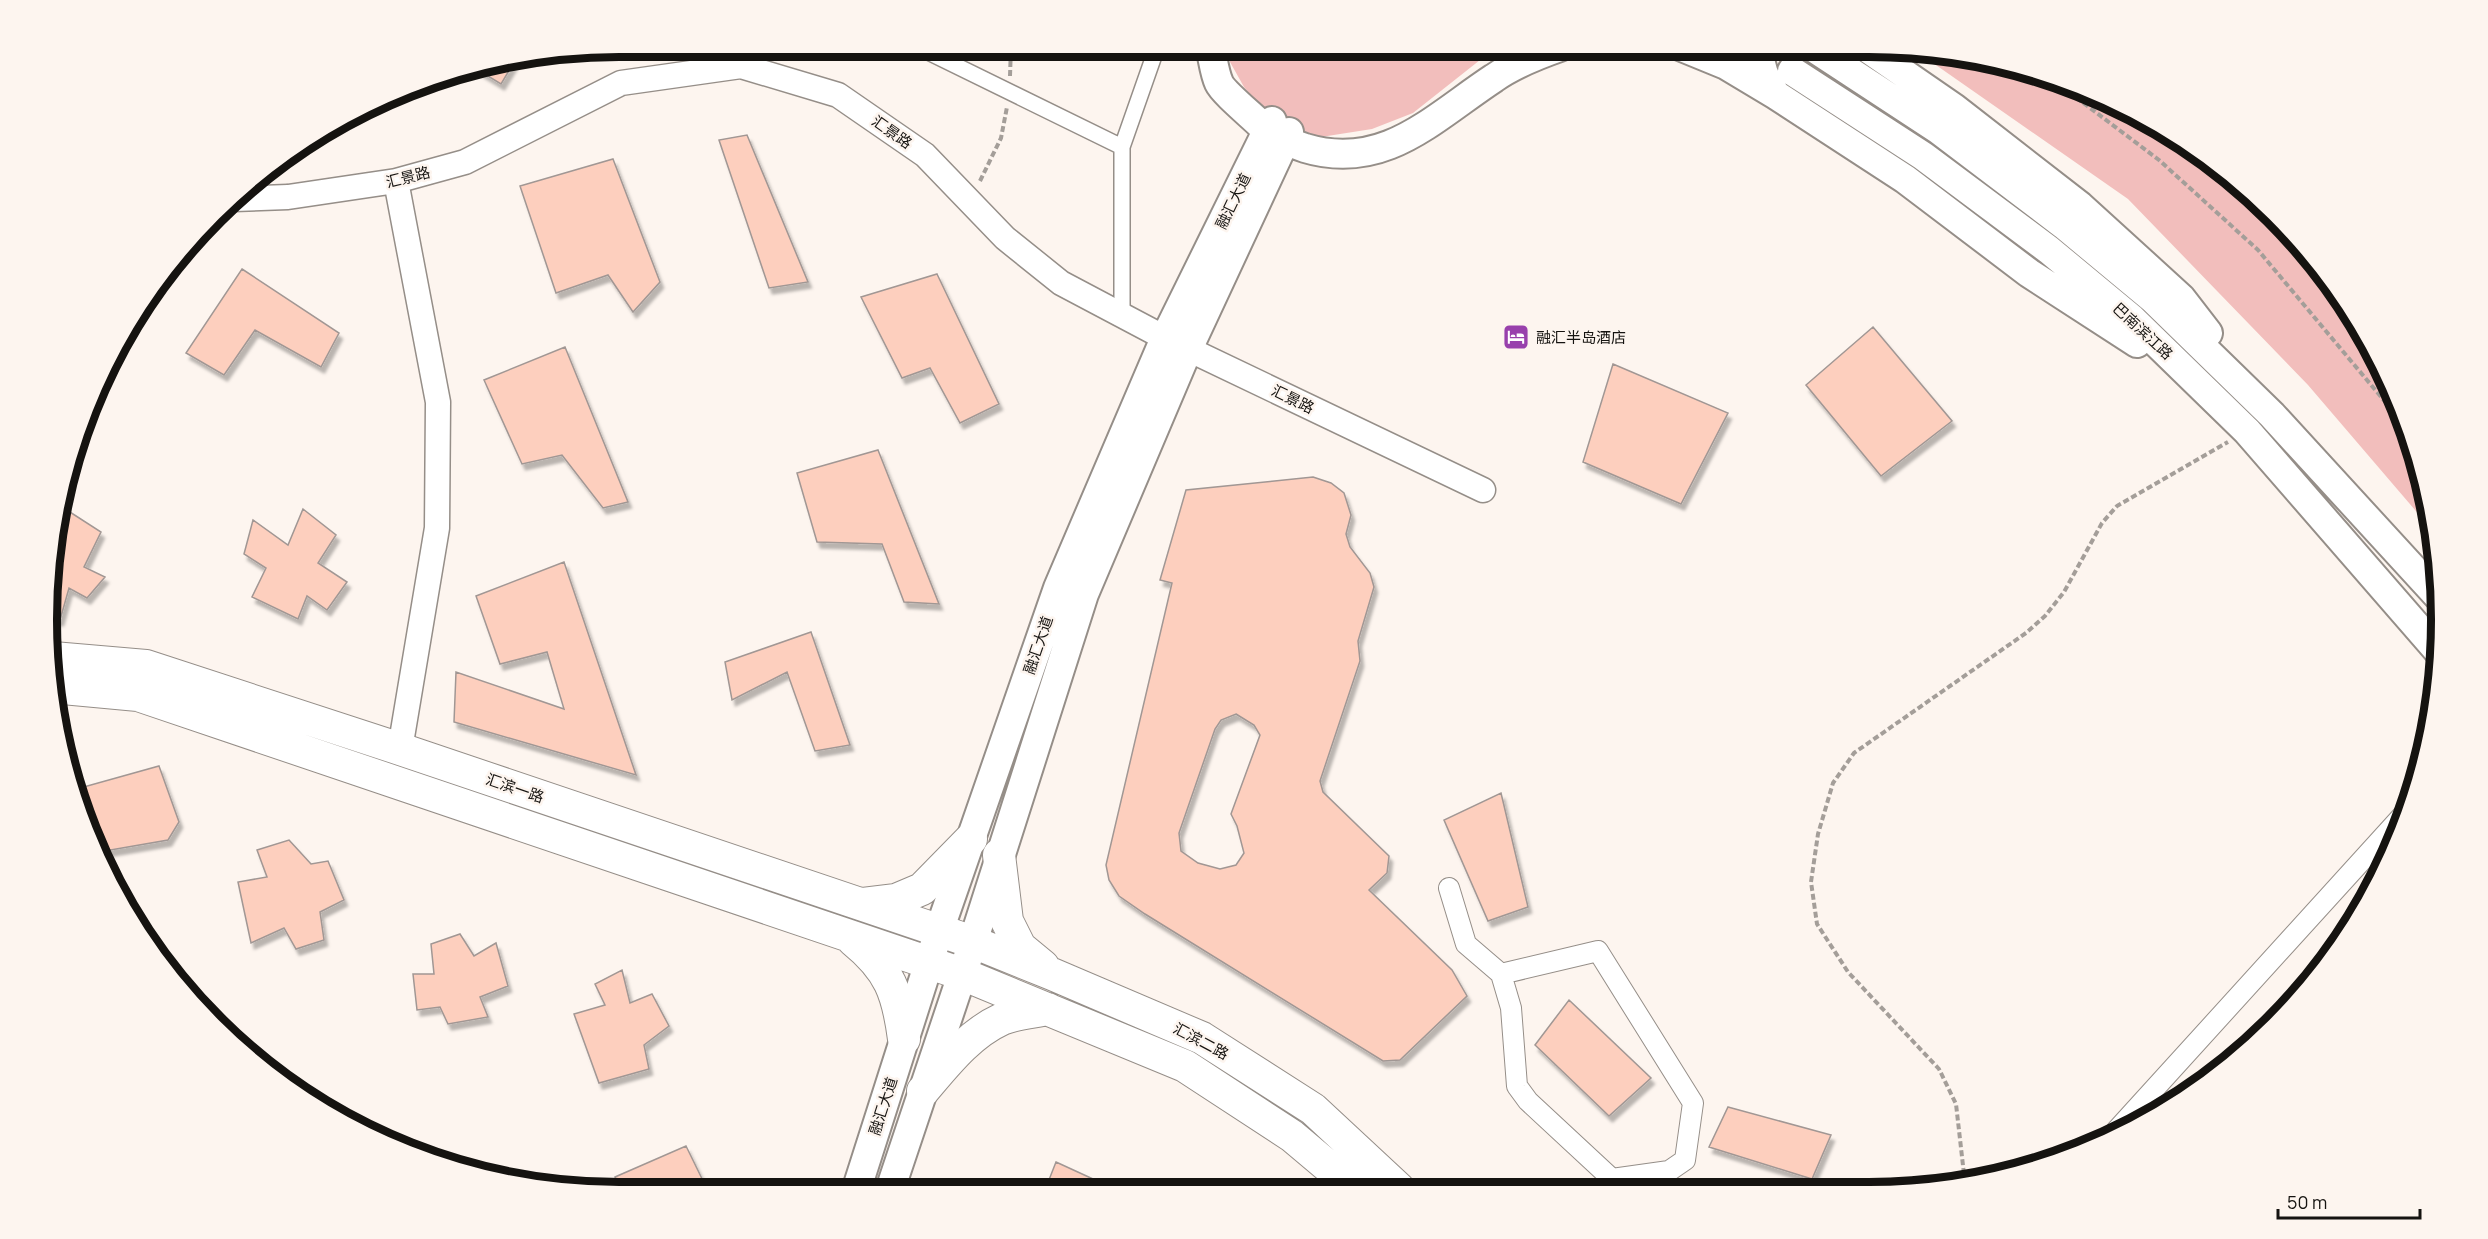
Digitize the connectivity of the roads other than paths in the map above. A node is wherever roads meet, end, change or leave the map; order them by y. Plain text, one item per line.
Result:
1 (938, 57) edge
2 (1154, 57) edge
3 (1212, 57) edge
4 (1226, 57) edge
5 (1508, 57) edge
6 (1532, 57) edge
7 (1705, 57) edge
8 (1759, 57) edge
9 (1828, 57) edge
10 (1881, 57) edge
11 (754, 58) edge
12 (1792, 71) dead end
13 (1776, 95) junction
14 (1278, 131) junction
15 (1122, 147) junction
16 (396, 181) junction
17 (247, 199) edge
18 (1122, 316) junction
19 (1177, 343) junction
20 (2196, 381) junction
21 (2272, 416) junction
22 (1483, 490) dead end
23 (2430, 587) edge
24 (2430, 642) edge
25 (58, 658) edge
26 (61, 688) edge
27 (400, 749) junction
28 (2390, 829) edge
29 (971, 839) junction
30 (999, 855) junction
31 (1449, 888) dead end
32 (859, 904) junction
33 (939, 931) junction
34 (846, 934) junction
35 (973, 942) junction
36 (929, 962) junction
37 (962, 974) junction
38 (1052, 974) junction
39 (1501, 974) junction
40 (1048, 1009) junction
41 (904, 1039) junction
42 (923, 1091) junction
43 (2127, 1119) edge
44 (1670, 1180) edge
45 (859, 1182) edge
46 (893, 1182) edge
47 (1347, 1182) edge
48 (1392, 1182) edge
49 (1612, 1182) edge
50 (1642, 1182) edge

1 - 15 street
2 - 15 street
3 - 14 main road
4 - 14 main road
5 - 14 main road
6 - 14 main road
7 - 13 main road
8 - 13 main road
9 - 21 main road, 巴南滨江路
10 - 21 main road
11 - 16 street, 汇景路
11 - 18 street, 汇景路
12 - 20 main road, 巴南滨江路
13 - 20 main road
14 - 19 main road, 融汇大道
15 - 18 street
16 - 17 street, 汇景路
16 - 27 street
18 - 19 street, 汇景路
19 - 22 street, 汇景路
19 - 29 main road, 融汇大道
19 - 30 main road, 融汇大道
20 - 24 main road, 巴南滨江路
21 - 23 main road, 巴南滨江路
25 - 27 main road, 汇滨一路
26 - 34 main road
27 - 32 main road, 汇滨一路
28 - 43 street
29 - 32 main road
29 - 33 main road, 融汇大道
30 - 35 main road, 融汇大道
30 - 38 main road
31 - 39 street
32 - 33 main road, 汇滨一路
33 - 35 main road, 汇滨一路
33 - 36 main road, 融汇大道
34 - 36 main road
34 - 41 main road
35 - 37 main road, 融汇大道
35 - 38 main road, 汇滨二路
36 - 37 main road
36 - 41 main road, 融汇大道
37 - 40 main road, 汇滨二路
37 - 42 main road, 融汇大道
38 - 48 main road, 汇滨二路
39 - 44 street
39 - 49 street
40 - 42 main road
40 - 47 main road, 汇滨二路
41 - 45 main road, 融汇大道
42 - 46 main road, 融汇大道
44 - 50 street

